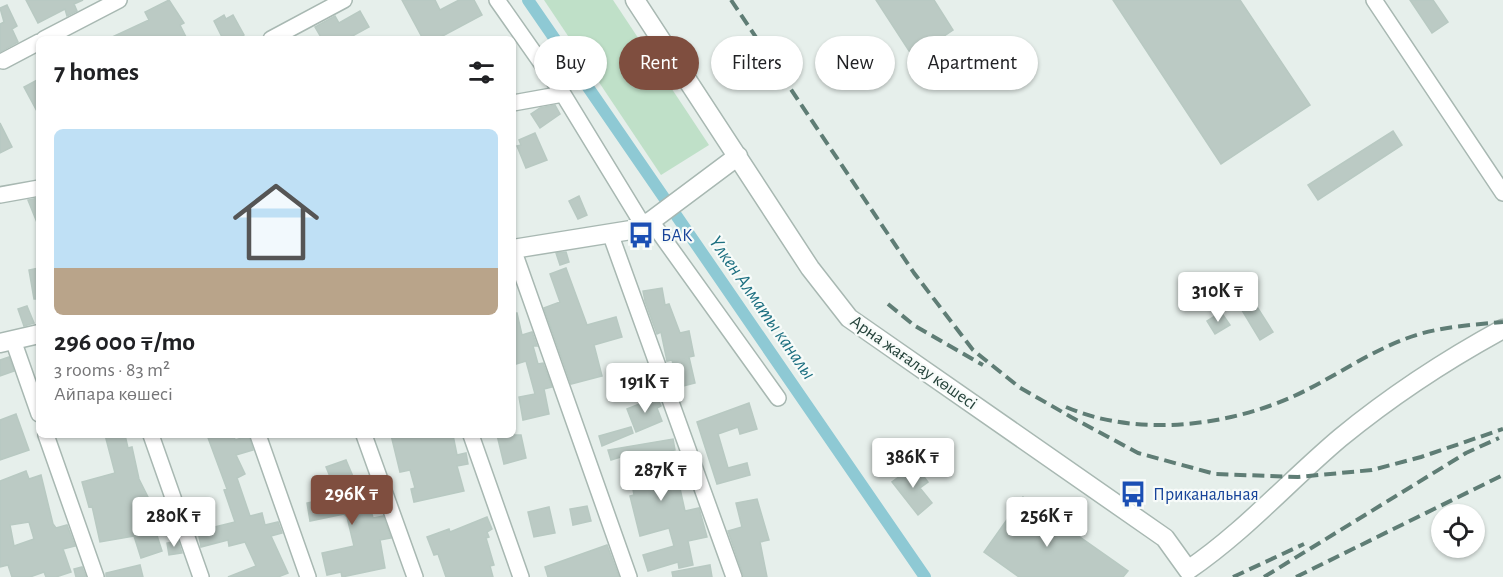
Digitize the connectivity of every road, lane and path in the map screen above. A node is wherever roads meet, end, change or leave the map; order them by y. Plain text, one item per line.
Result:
1 (119, 0) edge
2 (344, 0) edge
3 (497, 0) edge
4 (635, 0) edge
5 (1374, 0) edge
6 (51, 36) edge
7 (277, 36) edge
8 (36, 44) edge
9 (3, 61) dead end
10 (563, 94) junction
11 (516, 102) edge
12 (738, 156) junction
13 (36, 189) edge
14 (1503, 193) edge
15 (0, 195) edge
16 (647, 223) junction
17 (610, 233) junction
18 (516, 249) edge
19 (516, 257) edge
20 (1503, 329) edge
21 (36, 335) edge
22 (7, 342) edge
23 (778, 398) dead end
24 (36, 407) edge
25 (47, 438) edge
26 (152, 438) edge
27 (259, 438) edge
28 (365, 438) edge
29 (472, 438) edge
30 (1189, 575) edge
31 (96, 577) edge
32 (201, 577) edge
33 (308, 577) edge
34 (415, 577) edge
35 (521, 577) edge
36 (629, 577) edge
37 (735, 577) edge

1 - 6 street
2 - 7 street
3 - 10 street
4 - 12 street, Арна жағалау көшесі
5 - 14 street
8 - 9 street
10 - 11 street
10 - 16 street
12 - 16 street
12 - 30 street, Арна жағалау көшесі
13 - 15 street
16 - 17 street
16 - 23 street
17 - 18 street
17 - 37 street
19 - 36 street
20 - 30 street
21 - 22 street
22 - 24 street
25 - 31 street
26 - 32 street
27 - 33 street
28 - 34 street
29 - 35 street

